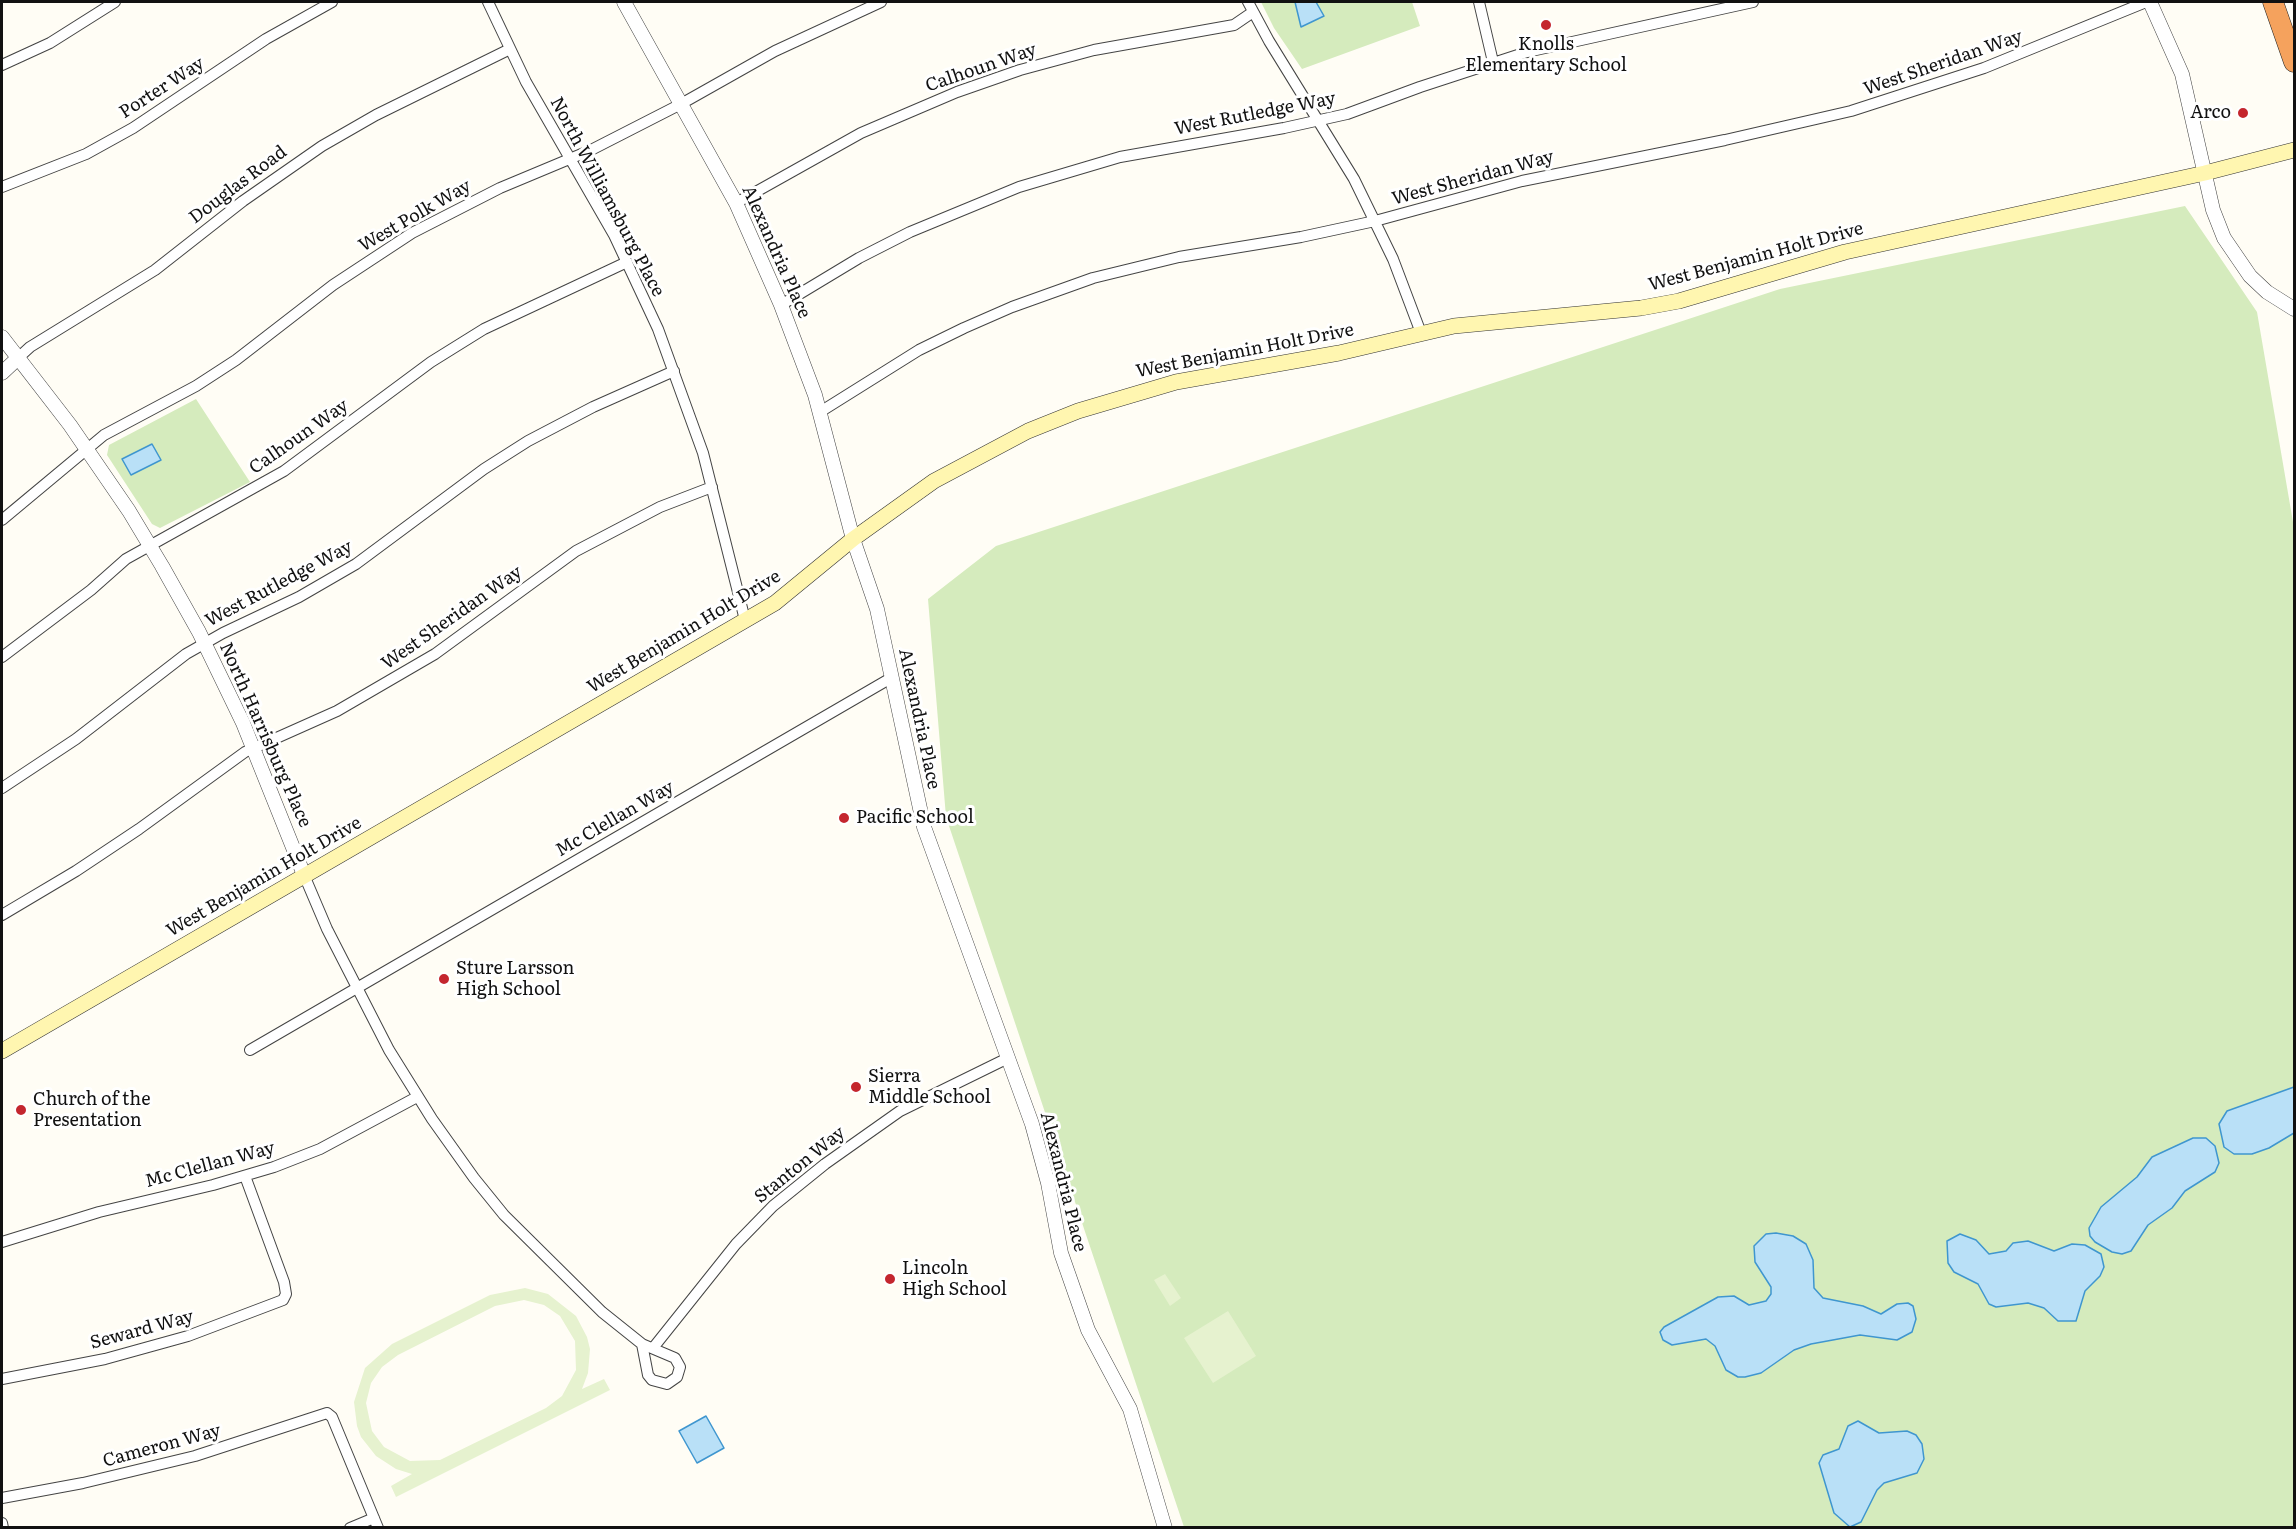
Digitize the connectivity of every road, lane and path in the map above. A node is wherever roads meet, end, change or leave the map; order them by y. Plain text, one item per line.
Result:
1 (115, 2) edge
2 (332, 2) edge
3 (488, 2) edge
4 (881, 2) edge
5 (1248, 2) edge
6 (1479, 2) edge
7 (1753, 2) edge
8 (2148, 2) edge
9 (2273, 2) edge
10 (628, 3) edge
11 (1253, 12) junction
12 (510, 49) junction
13 (1493, 62) junction
14 (2295, 62) edge
15 (2, 65) edge
16 (681, 104) junction
17 (1318, 121) junction
18 (2295, 150) edge
19 (570, 158) junction
20 (2205, 173) junction
21 (2, 187) edge
22 (736, 203) junction
23 (1375, 221) junction
24 (627, 262) junction
25 (781, 305) junction
26 (2295, 309) edge
27 (1421, 333) junction
28 (2, 337) edge
29 (18, 358) junction
30 (674, 371) junction
31 (2, 373) edge
32 (820, 412) junction
33 (86, 449) junction
34 (712, 487) junction
35 (2, 520) edge
36 (853, 539) junction
37 (150, 545) junction
38 (745, 620) junction
39 (205, 643) junction
40 (2, 657) edge
41 (891, 678) junction
42 (254, 748) junction
43 (2, 788) edge
44 (304, 875) junction
45 (2, 915) edge
46 (356, 988) junction
47 (250, 1050) dead end
48 (2, 1051) edge
49 (1008, 1058) junction
50 (417, 1096) junction
51 (245, 1176) junction
52 (2, 1242) edge
53 (647, 1346) joint
54 (2, 1379) edge
55 (2, 1498) edge
56 (376, 1523) edge
57 (350, 1527) edge
58 (1165, 1527) edge

1 - 15 street
2 - 21 street, Porter Way
3 - 12 street, North Williamsburg Place
4 - 16 street, West Polk Way
5 - 11 street
6 - 13 street
7 - 13 street, West Rutledge Way
8 - 20 street
8 - 23 street, West Sheridan Way
9 - 14 highway
10 - 16 street, Alexandria Place
11 - 17 street
11 - 22 street, Calhoun Way
12 - 19 street, North Williamsburg Place
12 - 29 street, Douglas Road
13 - 17 street, West Rutledge Way
16 - 19 street, West Polk Way
16 - 22 street, Alexandria Place
17 - 23 street
17 - 25 street, West Rutledge Way
18 - 20 main road, West Benjamin Holt Drive
19 - 24 street, North Williamsburg Place
19 - 33 street, West Polk Way
20 - 26 street
20 - 27 main road, West Benjamin Holt Drive
22 - 25 street, Alexandria Place
23 - 27 street
23 - 32 street, West Sheridan Way
24 - 30 street, North Williamsburg Place
24 - 37 street, Calhoun Way
25 - 32 street, Alexandria Place
27 - 36 main road, West Benjamin Holt Drive
28 - 29 street, North Harrisburg Place
29 - 31 street, Douglas Road
29 - 33 street, North Harrisburg Place
30 - 34 street, North Williamsburg Place
30 - 39 street, West Rutledge Way
32 - 36 street, Alexandria Place
33 - 35 street, West Polk Way
33 - 37 street, North Harrisburg Place
34 - 38 street, North Williamsburg Place
34 - 42 street, West Sheridan Way
36 - 38 main road, West Benjamin Holt Drive
36 - 41 street, Alexandria Place
37 - 39 street, North Harrisburg Place
37 - 40 street, Calhoun Way
38 - 44 main road, West Benjamin Holt Drive
39 - 42 street, North Harrisburg Place
39 - 43 street, West Rutledge Way
41 - 46 street, Mc Clellan Way
41 - 49 street, Alexandria Place
42 - 44 street, North Harrisburg Place
42 - 45 street, West Sheridan Way
44 - 46 street, North Harrisburg Place
44 - 48 main road, West Benjamin Holt Drive
46 - 47 street, Mc Clellan Way
46 - 50 street, North Harrisburg Place
49 - 53 street, Stanton Way
49 - 58 street, Alexandria Place
50 - 51 street, Mc Clellan Way
50 - 53 street, North Harrisburg Place
51 - 52 street, Mc Clellan Way
51 - 54 street, Seward Way
55 - 56 street, Cameron Way
56 - 57 street

